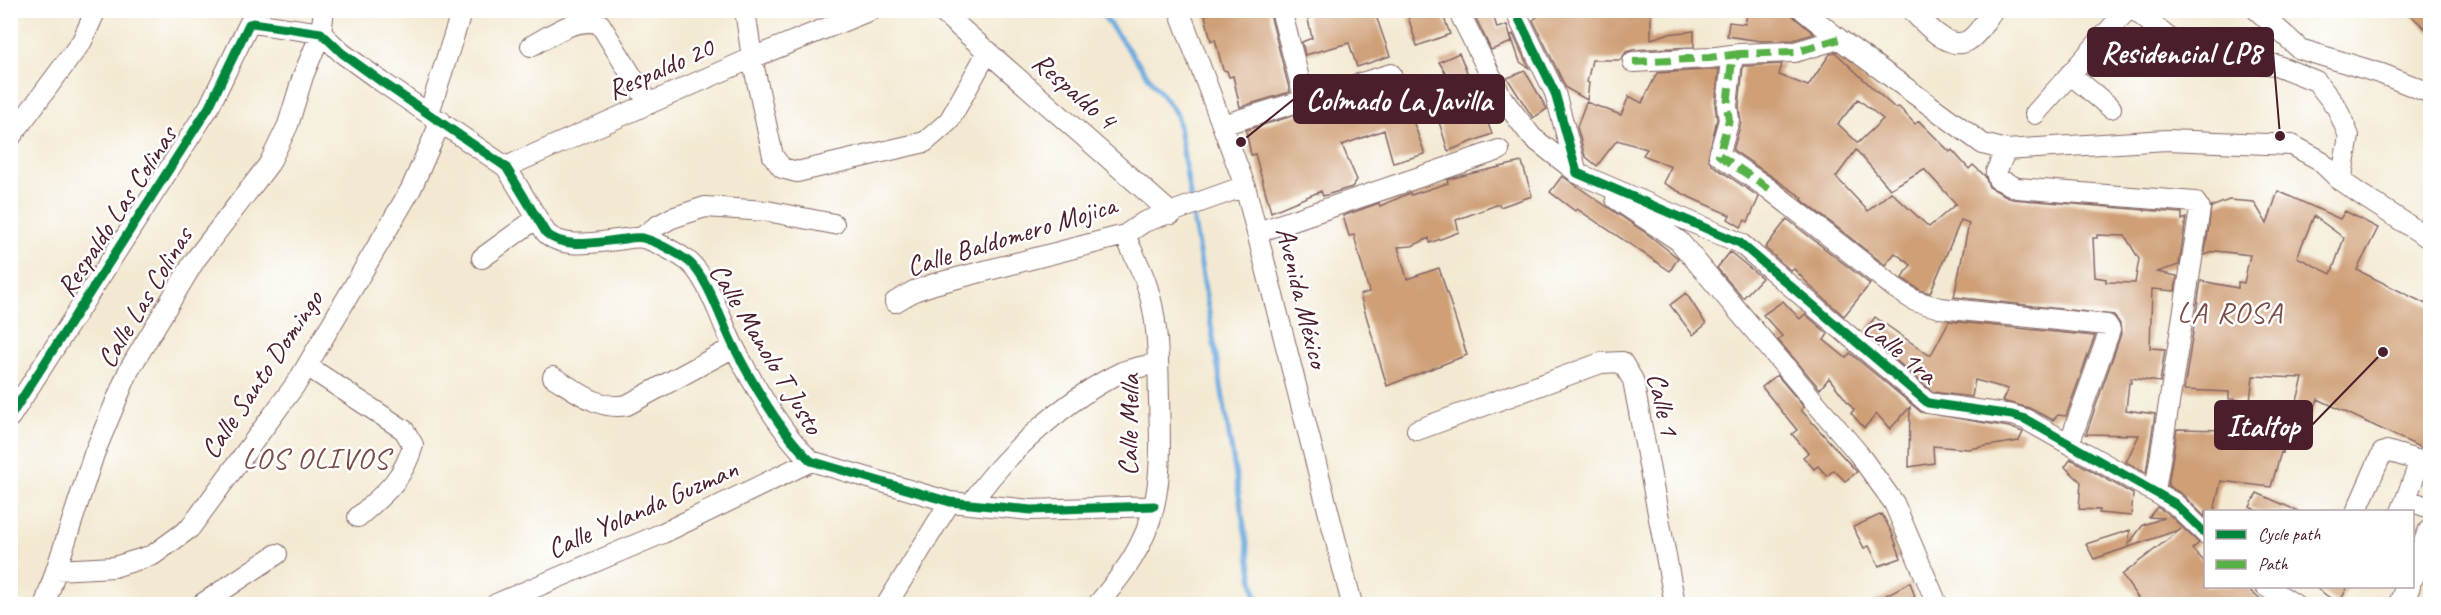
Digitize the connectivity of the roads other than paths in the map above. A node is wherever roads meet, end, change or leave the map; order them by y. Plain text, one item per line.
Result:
1 (96, 10) edge
2 (324, 10) edge
3 (462, 10) edge
4 (745, 10) edge
5 (872, 10) edge
6 (940, 10) edge
7 (1281, 10) edge
8 (1458, 10) edge
9 (1518, 10) edge
10 (1803, 10) edge
11 (1911, 10) edge
12 (1993, 10) edge
13 (2127, 10) edge
14 (2135, 10) edge
15 (2257, 10) edge
16 (1183, 12) edge
17 (321, 33) junction
18 (1839, 39) junction
19 (531, 46) dead end
20 (988, 51) junction
21 (1739, 54) junction
22 (752, 58) junction
23 (1633, 62) dead end
24 (2070, 74) junction
25 (1391, 75) dead end
26 (2430, 93) edge
27 (1305, 101) junction
28 (649, 104) junction
29 (2111, 108) dead end
30 (2035, 114) dead end
31 (435, 117) junction
32 (1222, 125) junction
33 (10, 138) edge
34 (1500, 150) dead end
35 (2006, 150) junction
36 (506, 167) junction
37 (1577, 173) junction
38 (2341, 181) junction
39 (1245, 186) junction
40 (1172, 213) junction
41 (537, 218) junction
42 (834, 224) dead end
43 (1258, 232) junction
44 (1125, 235) junction
45 (642, 237) junction
46 (2430, 239) edge
47 (482, 258) dead end
48 (895, 302) dead end
49 (734, 347) junction
50 (1158, 363) junction
51 (307, 366) junction
52 (553, 377) dead end
53 (10, 417) edge
54 (1417, 430) dead end
55 (2069, 444) junction
56 (811, 461) junction
57 (2155, 491) junction
58 (950, 502) junction
59 (970, 504) junction
60 (1154, 506) junction
61 (2404, 506) edge
62 (2430, 508) edge
63 (2357, 510) edge
64 (358, 517) dead end
65 (2430, 532) edge
66 (2204, 533) edge
67 (277, 554) dead end
68 (2414, 569) edge
69 (56, 570) junction
70 (2268, 588) edge
71 (2407, 588) edge
72 (45, 604) edge
73 (202, 604) edge
74 (496, 604) edge
75 (886, 604) edge
76 (1098, 604) edge
77 (1352, 604) edge
78 (1675, 604) edge
79 (1937, 604) edge
80 (2294, 604) edge
81 (2401, 604) edge

1 - 33 street
2 - 17 street, Calle Las Colinas
3 - 31 street, Calle Santo Domingo
4 - 22 street
5 - 22 street, Respaldo 20
6 - 20 street, Respaldo 4
7 - 27 street
8 - 37 street
9 - 37 street
10 - 18 street
11 - 12 street
13 - 24 street
14 - 38 street
15 - 26 street
16 - 32 street, Avenida México
17 - 31 street, Calle Manolo T Justo
17 - 53 street, Respaldo Las Colinas
17 - 69 street, Calle Las Colinas
18 - 21 street
18 - 35 street
19 - 28 street
20 - 22 street
20 - 40 street, Respaldo 4
21 - 23 street
21 - 55 street
22 - 28 street, Respaldo 20
24 - 29 street
24 - 30 street
25 - 27 street
27 - 32 street
28 - 36 street, Respaldo 20
31 - 36 street, Calle Manolo T Justo
31 - 51 street, Calle Santo Domingo
32 - 39 street, Avenida México
34 - 43 street
35 - 38 street
35 - 57 street
36 - 41 street, Calle Manolo T Justo
37 - 55 street, Calle 1ra
37 - 79 street
38 - 46 street
39 - 40 street, Calle Baldomero Mojica
39 - 43 street, Avenida México
40 - 44 street, Calle Baldomero Mojica
41 - 45 street, Calle Manolo T Justo
41 - 47 street
42 - 45 street
43 - 77 street, Avenida México
44 - 48 street, Calle Baldomero Mojica
44 - 50 street, Calle Mella
45 - 49 street, Calle Manolo T Justo
49 - 52 street
49 - 56 street, Calle Manolo T Justo
50 - 59 street
50 - 60 street, Calle Mella
51 - 64 street
51 - 69 street, Calle Santo Domingo
54 - 78 street, Calle 1
55 - 57 street, Calle 1ra
56 - 58 street, Calle Manolo T Justo
56 - 74 street, Calle Yolanda Guzman
57 - 66 street, Calle 1ra
58 - 59 street, Calle Manolo T Justo
58 - 75 street
59 - 60 street, Calle Manolo T Justo
60 - 76 street, Calle Mella
61 - 62 street
61 - 63 street
65 - 68 main road
67 - 73 street
69 - 72 street, Calle Las Colinas
70 - 80 street
71 - 81 main road

